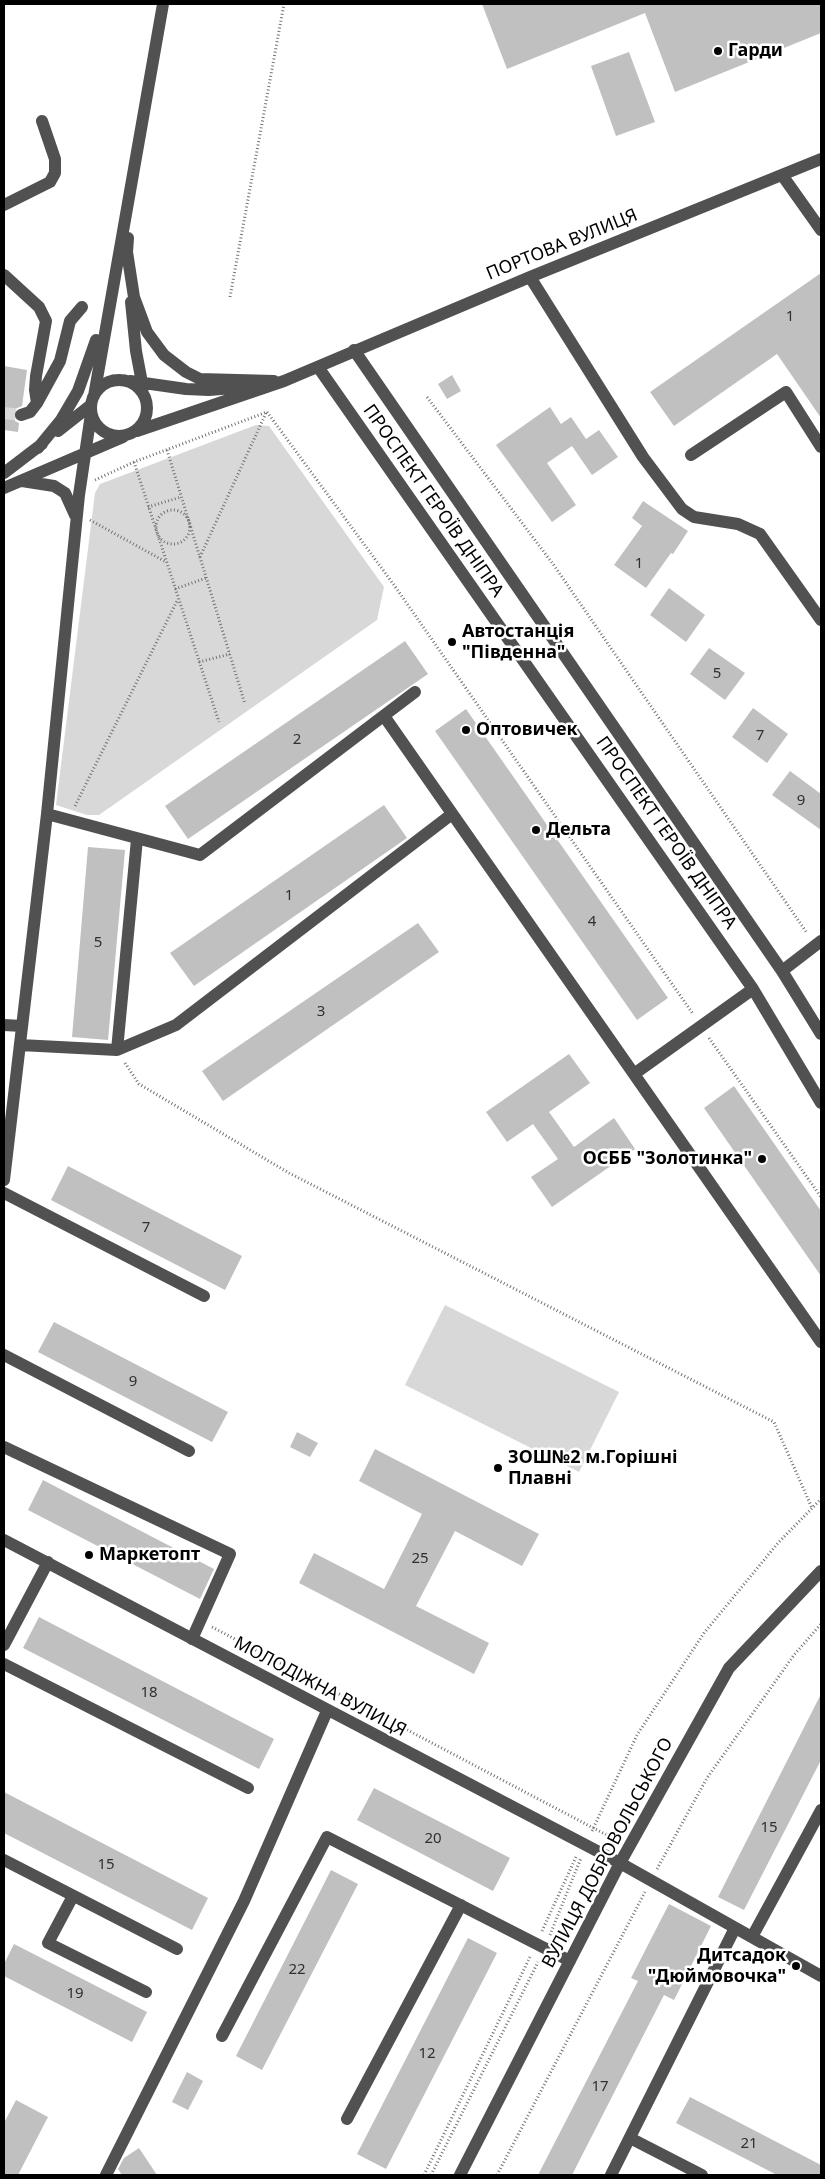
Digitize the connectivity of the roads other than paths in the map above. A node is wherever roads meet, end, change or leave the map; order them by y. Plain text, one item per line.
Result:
1 (163, 4) edge
2 (42, 121) dead end
3 (821, 159) edge
4 (782, 175) junction
5 (131, 183) junction
6 (4, 205) edge
7 (821, 230) edge
8 (127, 252) junction
9 (116, 271) junction
10 (4, 275) edge
11 (530, 277) junction
12 (82, 307) dead end
13 (354, 350) junction
14 (318, 367) junction
15 (124, 380) junction
16 (284, 381) junction
17 (141, 382) junction
18 (145, 397) junction
19 (37, 402) junction
20 (92, 405) junction
21 (21, 416) dead end
22 (129, 435) junction
23 (821, 447) edge
24 (38, 448) junction
25 (85, 453) junction
26 (691, 455) dead end
27 (4, 473) edge
28 (20, 481) junction
29 (4, 488) edge
30 (79, 495) junction
31 (81, 519) junction
32 (821, 620) edge
33 (415, 692) dead end
34 (384, 716) junction
35 (47, 814) junction
36 (452, 814) junction
37 (137, 839) junction
38 (818, 943) edge
39 (782, 971) junction
40 (753, 989) junction
41 (4, 1025) edge
42 (22, 1026) junction
43 (821, 1034) edge
44 (20, 1045) junction
45 (117, 1050) junction
46 (634, 1074) junction
47 (821, 1103) edge
48 (4, 1180) edge
49 (4, 1193) edge
50 (204, 1296) dead end
51 (821, 1342) edge
52 (4, 1355) edge
53 (4, 1448) edge
54 (189, 1451) dead end
55 (4, 1540) edge
56 (48, 1562) junction
57 (819, 1578) edge
58 (192, 1639) junction
59 (4, 1645) edge
60 (4, 1664) edge
61 (327, 1711) junction
62 (248, 1788) dead end
63 (821, 1810) edge
64 (4, 1860) edge
65 (620, 1864) junction
66 (73, 1896) junction
67 (461, 1906) junction
68 (735, 1928) junction
69 (752, 1937) junction
70 (177, 1949) dead end
71 (570, 1961) junction
72 (821, 1976) edge
73 (146, 1992) dead end
74 (222, 2036) dead end
75 (347, 2119) dead end
76 (630, 2138) junction
77 (106, 2175) edge
78 (460, 2175) edge
79 (611, 2175) edge
80 (702, 2175) edge

1 - 5 street
2 - 6 street
3 - 4 street, ПОРТОВА ВУЛИЦЯ
4 - 7 street
4 - 11 street, ПОРТОВА ВУЛИЦЯ
5 - 8 street
5 - 9 street
8 - 16 street
8 - 17 street
9 - 20 street
9 - 24 street
10 - 19 street
11 - 13 street, ПОРТОВА ВУЛИЦЯ
11 - 32 street
12 - 19 street
13 - 14 street, ПОРТОВА ВУЛИЦЯ
13 - 39 street, ПРОСПЕКТ ГЕРОЇВ ДНІПРА
14 - 16 street, ПОРТОВА ВУЛИЦЯ
14 - 40 street, ПРОСПЕКТ ГЕРОЇВ ДНІПРА
15 - 17 street
15 - 18 street
15 - 20 street
16 - 17 street
16 - 22 street
17 - 18 street
18 - 22 street
19 - 21 street
20 - 22 street
20 - 24 street
20 - 25 street
22 - 25 street
22 - 30 street
23 - 26 street
24 - 27 street
25 - 28 street
25 - 30 street
28 - 29 street
28 - 31 street
30 - 31 street
31 - 35 street
33 - 34 street
34 - 36 street
34 - 37 street
35 - 37 street
35 - 42 street
36 - 45 street
36 - 46 street
37 - 45 street
38 - 39 street
39 - 43 street, ПРОСПЕКТ ГЕРОЇВ ДНІПРА
40 - 46 street
40 - 47 street, ПРОСПЕКТ ГЕРОЇВ ДНІПРА
41 - 42 street
42 - 44 street
44 - 45 street
44 - 48 street
46 - 51 street
49 - 50 street
52 - 54 street
53 - 58 street
55 - 56 street, МОЛОДІЖНА ВУЛИЦЯ
56 - 58 street, МОЛОДІЖНА ВУЛИЦЯ
56 - 59 street
57 - 65 street, ВУЛИЦЯ ДОБРОВОЛЬСЬКОГО
58 - 61 street, МОЛОДІЖНА ВУЛИЦЯ
60 - 62 street
61 - 65 street, МОЛОДІЖНА ВУЛИЦЯ
61 - 77 street
63 - 69 street
64 - 66 street
65 - 68 street, МОЛОДІЖНА ВУЛИЦЯ
65 - 71 street, ВУЛИЦЯ ДОБРОВОЛЬСЬКОГО
66 - 70 street
66 - 73 street
67 - 71 street
67 - 74 street
67 - 75 street
68 - 69 street, МОЛОДІЖНА ВУЛИЦЯ
68 - 76 street
69 - 72 street, МОЛОДІЖНА ВУЛИЦЯ
71 - 78 street, ВУЛИЦЯ ДОБРОВОЛЬСЬКОГО
76 - 79 street
76 - 80 street

